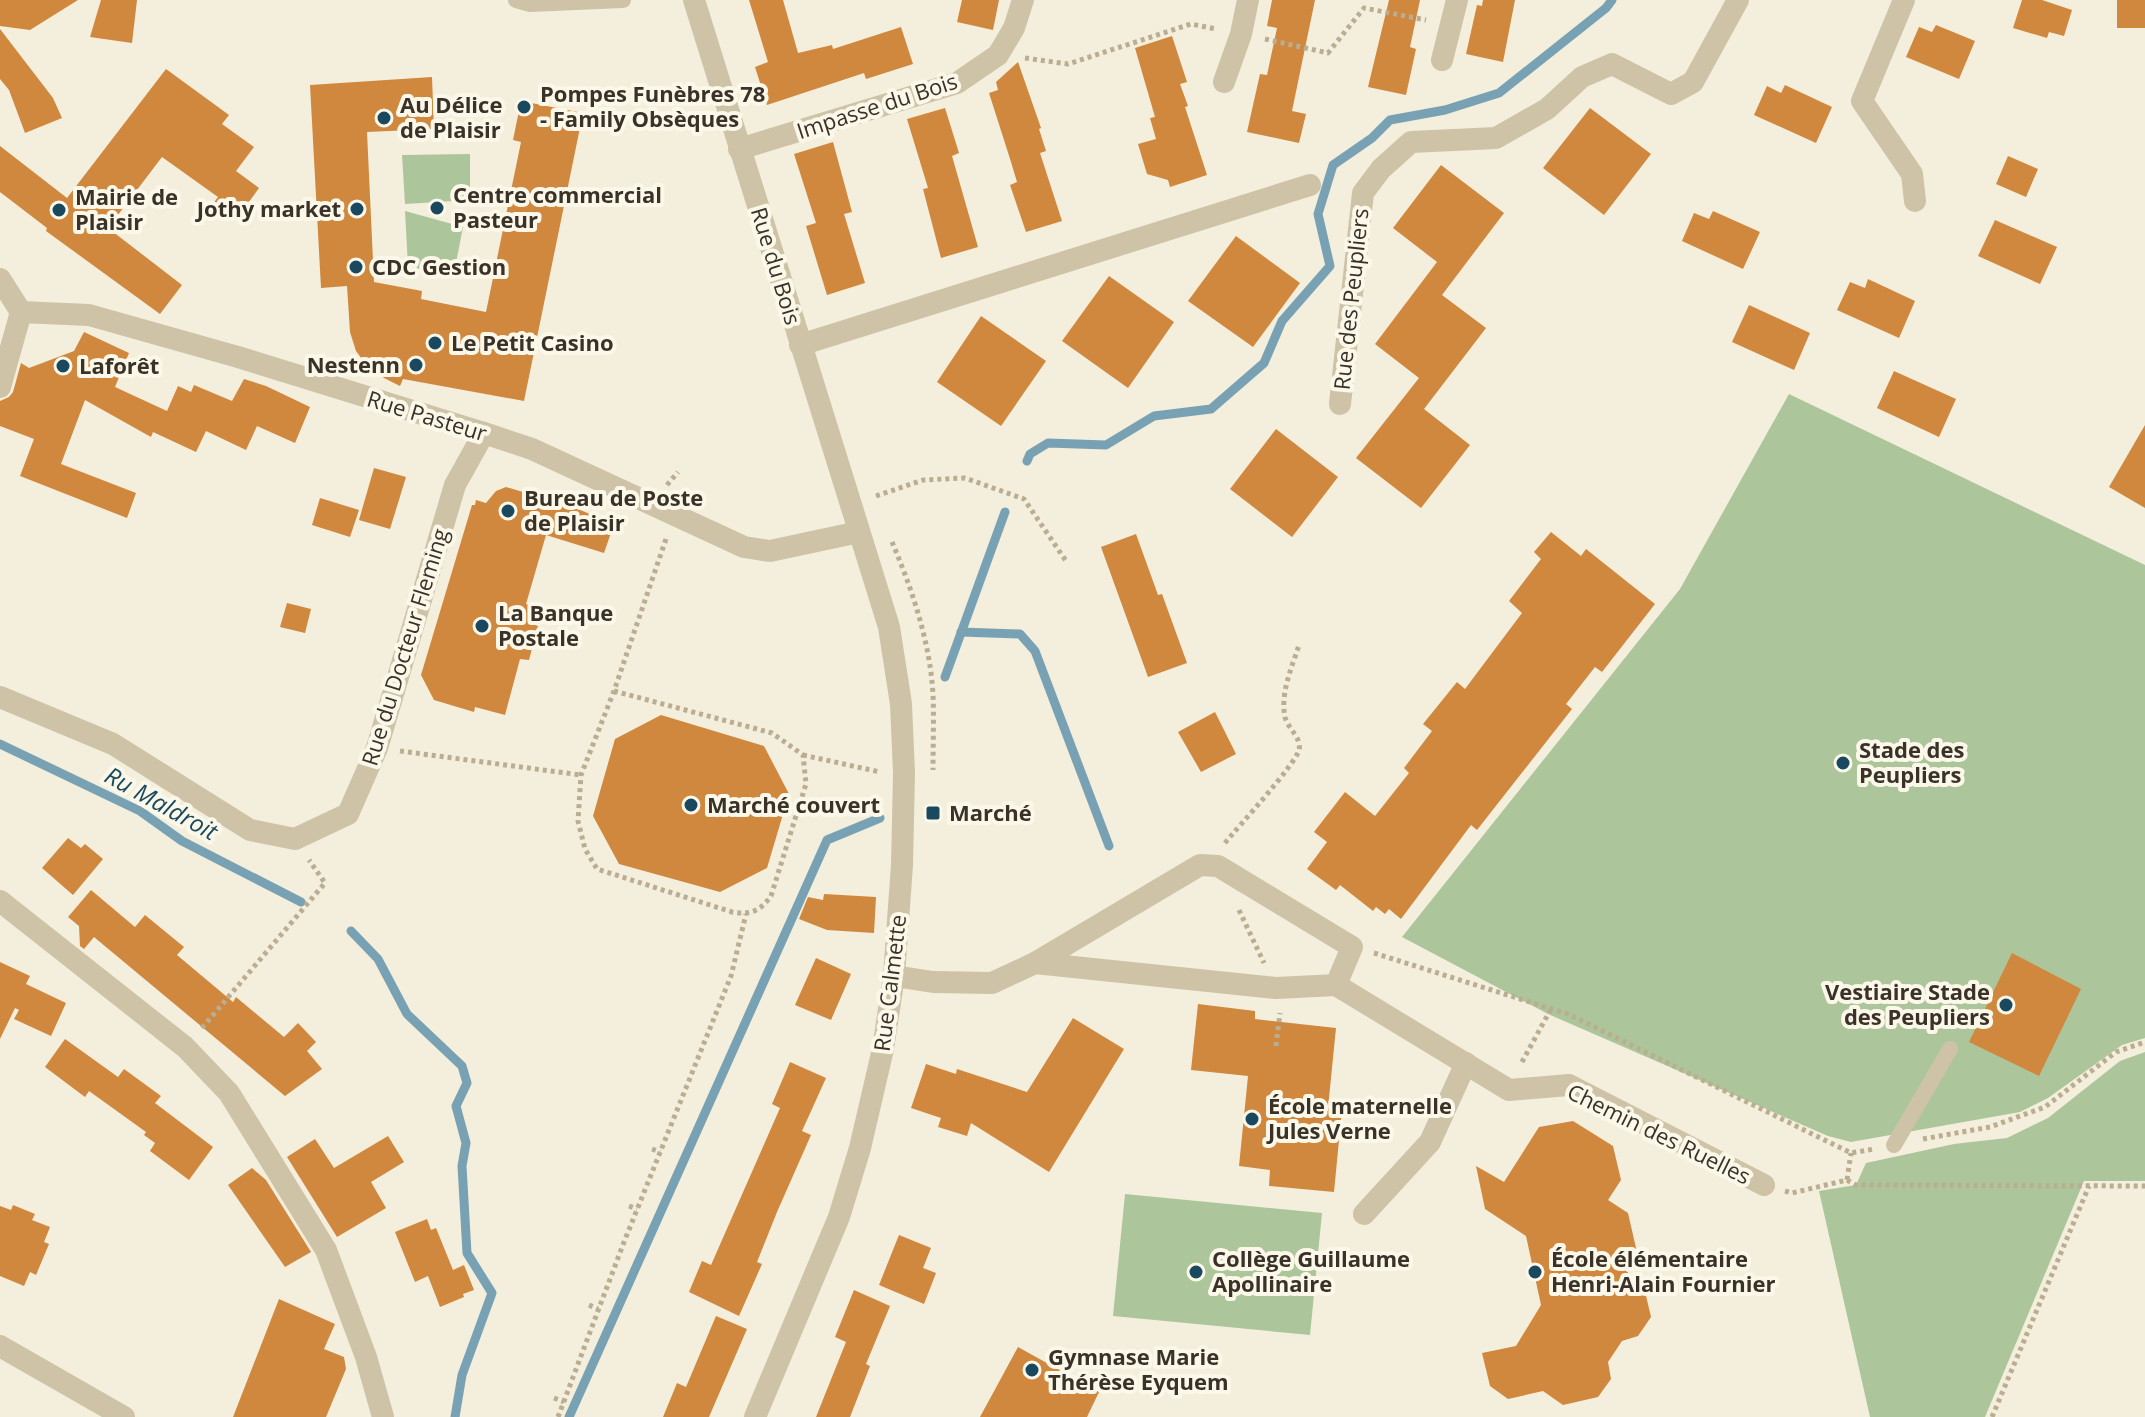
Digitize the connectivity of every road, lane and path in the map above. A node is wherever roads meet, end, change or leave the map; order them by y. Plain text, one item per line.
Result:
1 (516, 0) edge
2 (623, 0) edge
3 (694, 0) edge
4 (1023, 0) edge
5 (1248, 0) edge
6 (1457, 0) edge
7 (1738, 0) edge
8 (1904, 0) edge
9 (1442, 60) dead end
10 (716, 74) junction
11 (1224, 82) dead end
12 (663, 102) dead end
13 (739, 149) junction
14 (1310, 185) dead end
15 (1915, 201) dead end
16 (0, 279) edge
17 (21, 312) junction
18 (800, 345) junction
19 (0, 387) edge
20 (1340, 404) dead end
21 (484, 433) junction
22 (865, 500) dead end
23 (674, 515) junction
24 (859, 532) junction
25 (1066, 561) dead end
26 (1299, 645) dead end
27 (614, 691) junction
28 (0, 697) edge
29 (377, 748) junction
30 (581, 775) junction
31 (295, 839) junction
32 (1217, 853) dead end
33 (1237, 907) dead end
34 (4, 909) edge
35 (746, 914) junction
36 (1352, 947) junction
37 (1035, 963) junction
38 (894, 976) junction
39 (1336, 985) junction
40 (1276, 988) junction
41 (1552, 1007) junction
42 (1532, 1040) dead end
43 (2145, 1042) edge
44 (1276, 1046) dead end
45 (185, 1047) junction
46 (1950, 1049) dead end
47 (1466, 1063) junction
48 (1894, 1145) junction
49 (652, 1149) dead end
50 (660, 1152) junction
51 (1851, 1153) junction
52 (1847, 1180) junction
53 (1764, 1185) joint
54 (2089, 1186) junction
55 (2145, 1186) edge
56 (629, 1206) dead end
57 (637, 1209) junction
58 (1364, 1214) dead end
59 (589, 1305) dead end
60 (598, 1309) junction
61 (0, 1346) edge
62 (554, 1398) dead end
63 (564, 1402) junction
64 (124, 1417) edge
65 (383, 1417) edge
66 (558, 1417) edge
67 (755, 1417) edge
68 (1992, 1417) edge

1 - 2 lane
3 - 10 street, Rue du Bois
4 - 13 street, Impasse du Bois
5 - 11 street
6 - 9 street
7 - 20 street, Rue des Peupliers
8 - 15 street
10 - 12 path
10 - 13 street, Rue du Bois
13 - 18 street, Rue du Bois
14 - 18 street
16 - 17 street
17 - 19 street
17 - 21 street, Rue Pasteur
18 - 24 street, Rue du Bois
21 - 23 street, Rue Pasteur
21 - 29 street, Rue du Docteur Fleming
22 - 25 path
23 - 24 street, Rue Pasteur
23 - 27 path
24 - 38 street, Rue Calmette
26 - 32 path
27 - 30 path
27 - 35 path
28 - 31 street
29 - 30 path
29 - 31 street, Rue du Docteur Fleming
30 - 35 path
31 - 45 path
33 - 40 path
34 - 45 street
35 - 50 path
36 - 37 street
36 - 39 street
36 - 41 path
37 - 38 street
37 - 40 street
38 - 67 street, Rue Calmette
39 - 40 street
39 - 47 street, Chemin des Ruelles
40 - 44 path
41 - 42 path
41 - 51 path
43 - 48 path
45 - 65 street
46 - 48 lane
47 - 53 street, Chemin des Ruelles
47 - 58 street
48 - 51 path
49 - 50 path
50 - 57 path
51 - 52 path
52 - 53 path
52 - 54 path
54 - 55 path
54 - 68 path
56 - 57 path
57 - 60 path
59 - 60 path
60 - 63 path
61 - 64 street
62 - 63 path
63 - 66 path

